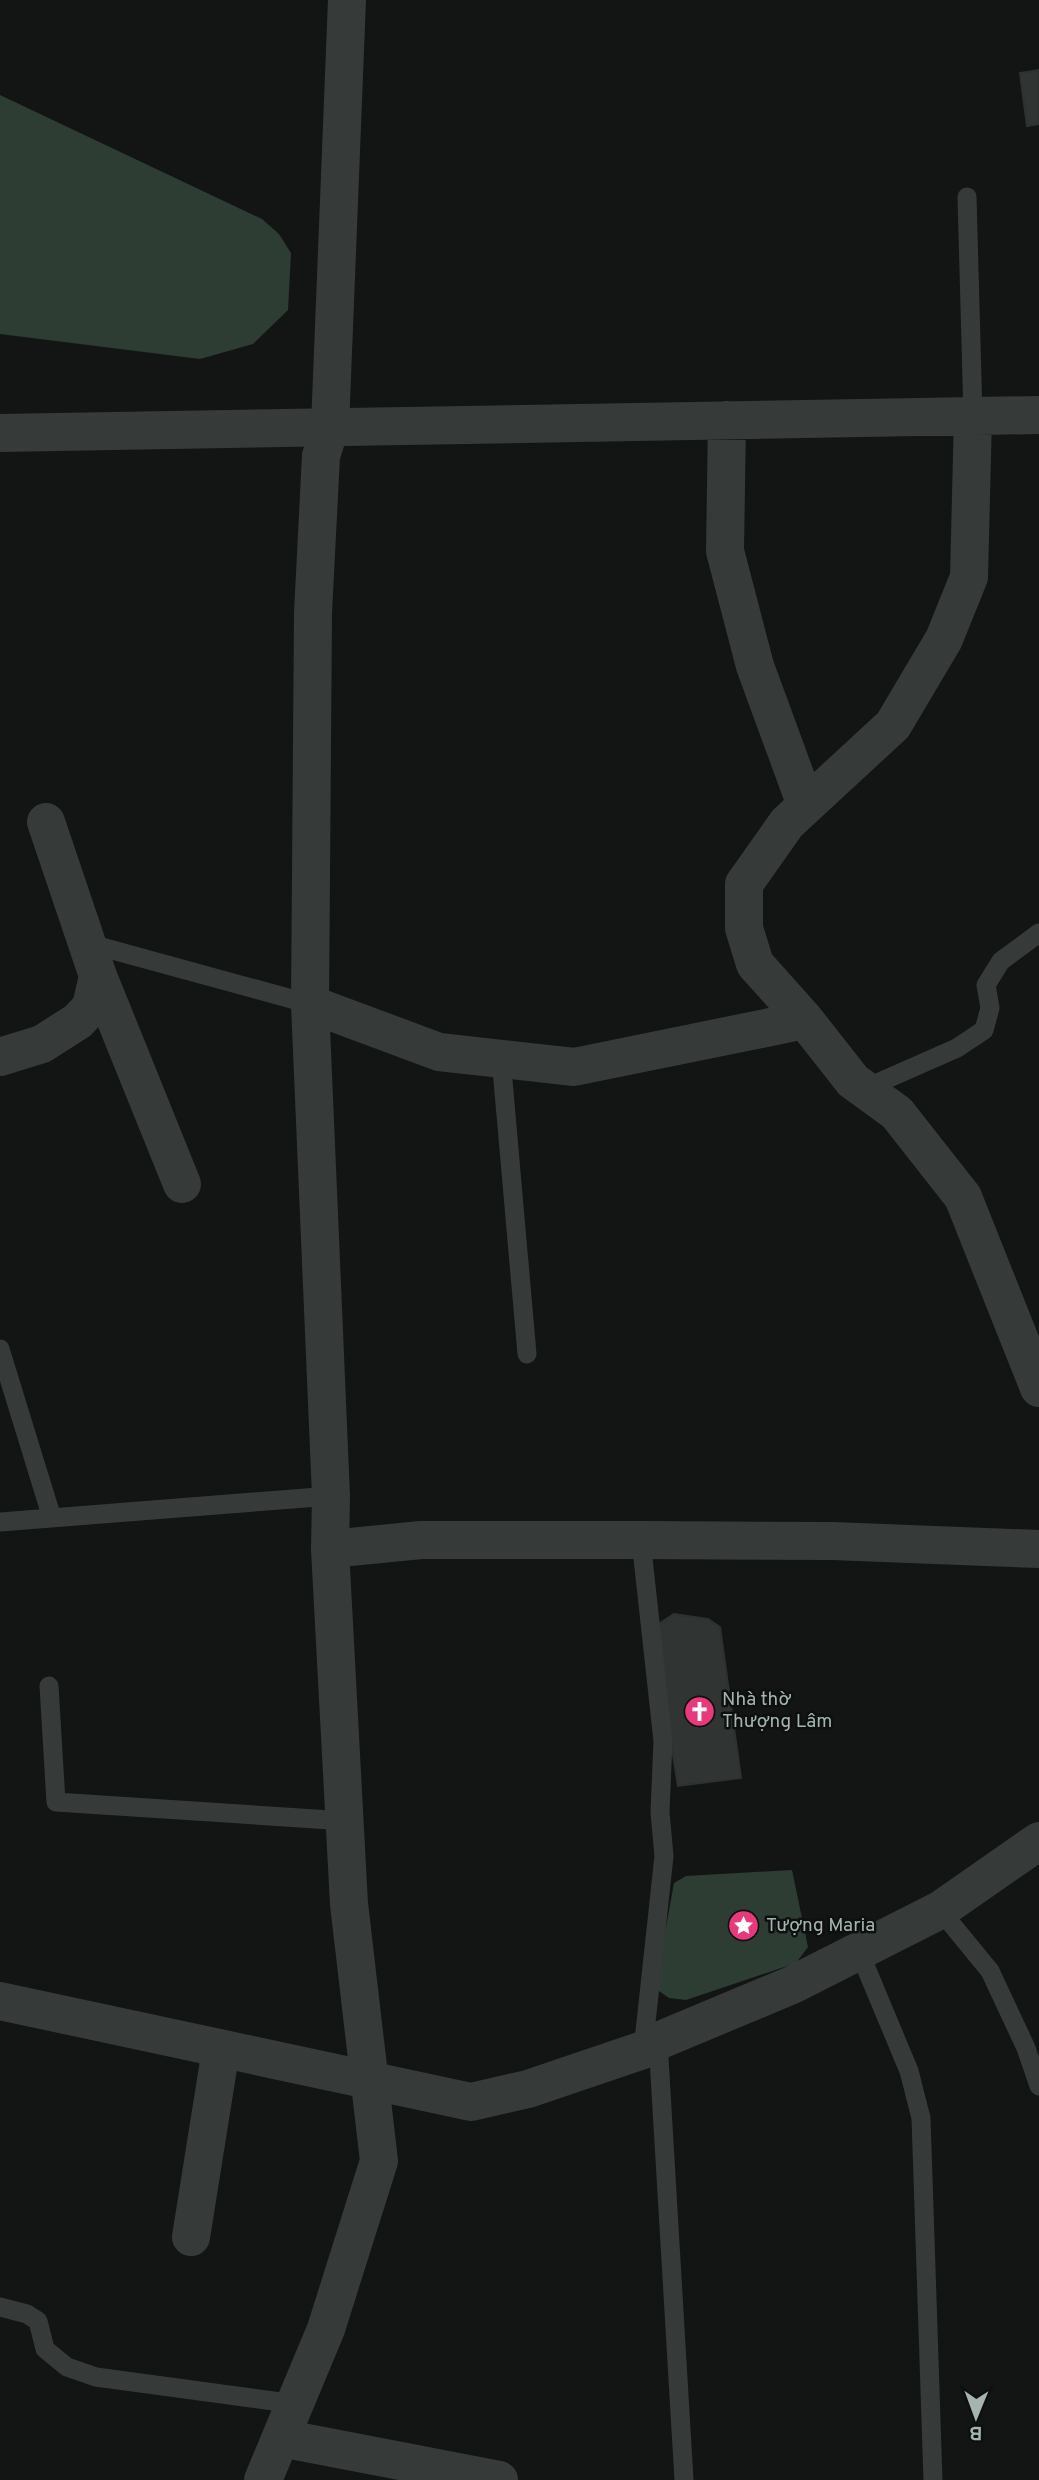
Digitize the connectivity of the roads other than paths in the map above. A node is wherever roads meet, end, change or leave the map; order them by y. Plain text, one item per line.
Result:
1 (347, 0) edge
2 (967, 197) dead end
3 (1039, 415) edge
4 (973, 416) junction
5 (727, 420) junction
6 (330, 427) junction
7 (0, 433) edge
8 (806, 805) junction
9 (46, 822) dead end
10 (1039, 933) edge
11 (93, 960) junction
12 (310, 1004) junction
13 (805, 1020) junction
14 (0, 1057) edge
15 (501, 1058) junction
16 (864, 1090) junction
17 (182, 1184) dead end
18 (1027, 1319) edge
19 (0, 1349) edge
20 (527, 1354) dead end
21 (1039, 1388) edge
22 (331, 1496) junction
23 (52, 1518) junction
24 (0, 1522) edge
25 (641, 1540) junction
26 (330, 1549) junction
27 (1039, 1549) edge
28 (49, 1686) dead end
29 (346, 1821) junction
30 (1039, 1841) edge
31 (940, 1910) junction
32 (859, 1951) junction
33 (0, 2001) edge
34 (650, 2045) junction
35 (221, 2049) junction
36 (370, 2082) junction
37 (1039, 2086) edge
38 (191, 2237) dead end
39 (0, 2306) edge
40 (288, 2421) junction
41 (263, 2480) edge
42 (499, 2480) edge
43 (684, 2480) edge
44 (933, 2480) edge

1 - 6 street
2 - 4 lane
3 - 4 street
4 - 5 street
4 - 8 street
5 - 6 street
5 - 8 street
6 - 7 street
6 - 12 street
8 - 13 street
9 - 11 street
10 - 16 lane
11 - 12 lane
11 - 14 street
11 - 17 street
12 - 15 street
12 - 22 street
13 - 15 street
13 - 16 street
15 - 20 lane
16 - 18 street
18 - 21 street
19 - 23 lane
22 - 23 lane
22 - 26 street
23 - 24 lane
25 - 26 street
25 - 27 street
25 - 34 lane
26 - 29 street
28 - 29 lane
29 - 36 street
30 - 31 street
31 - 32 street
31 - 37 lane
32 - 34 street
32 - 44 lane
33 - 35 street
34 - 36 street
34 - 43 lane
35 - 36 street
35 - 38 street
36 - 40 street
39 - 40 lane
40 - 41 street
40 - 42 street

